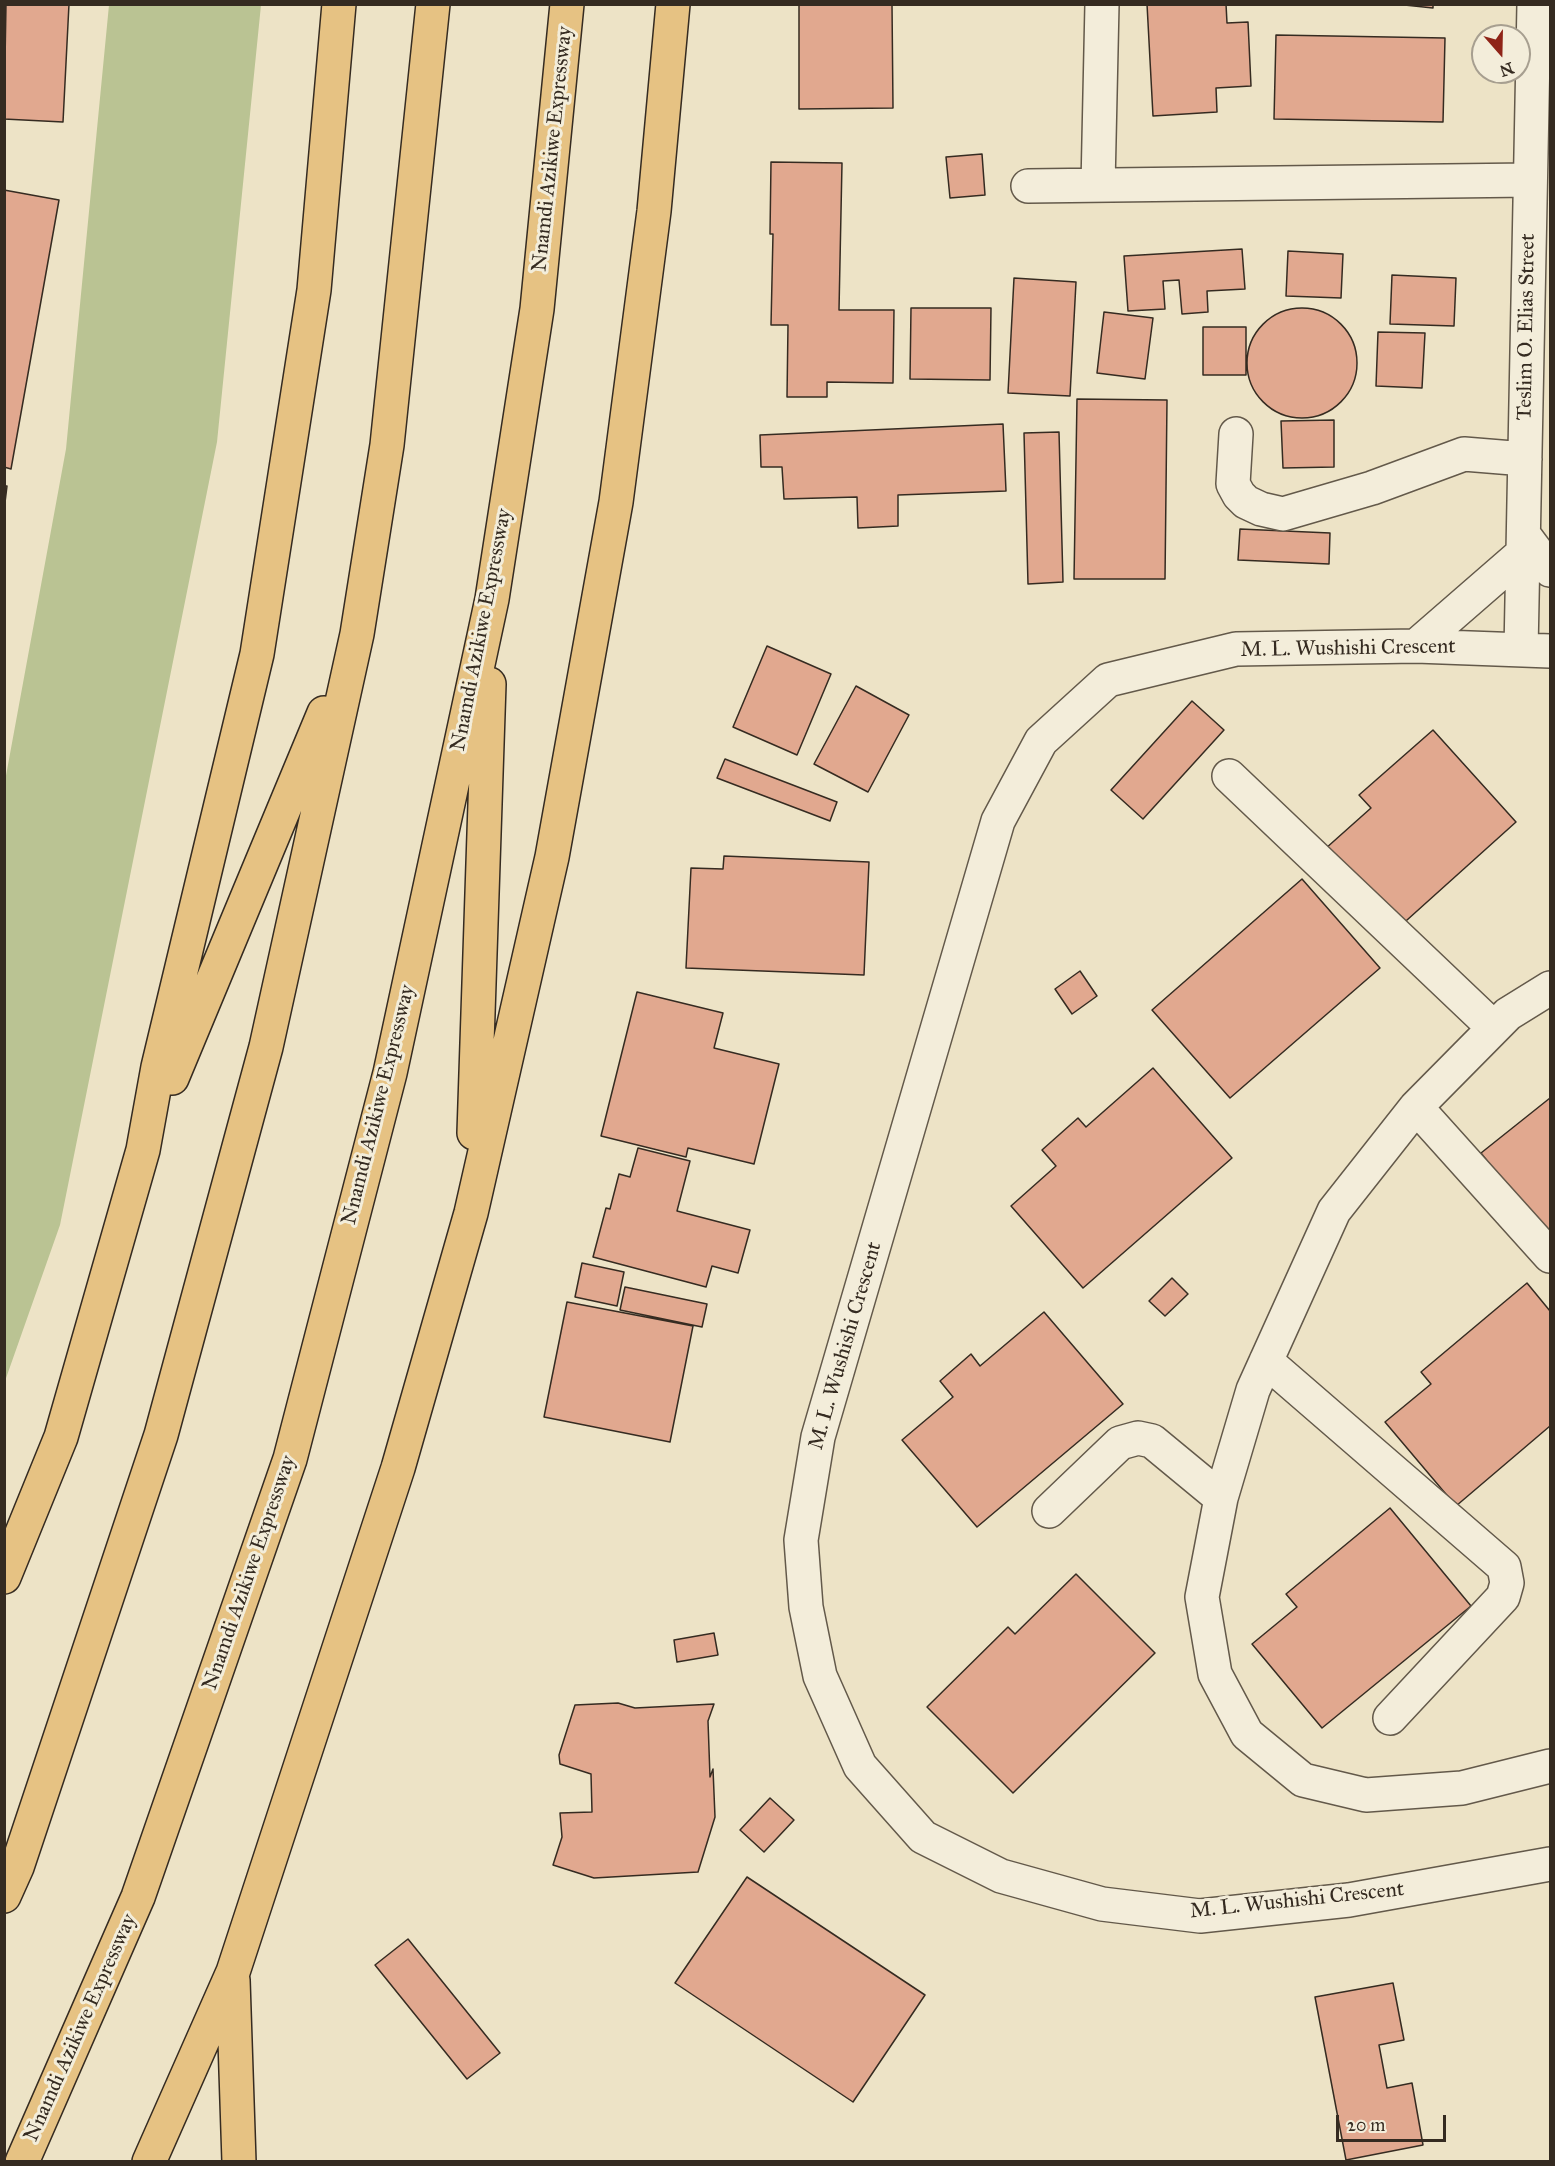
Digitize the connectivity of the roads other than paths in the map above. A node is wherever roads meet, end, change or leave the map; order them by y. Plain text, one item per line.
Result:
1 (339, 4) edge
2 (433, 4) edge
3 (567, 4) edge
4 (674, 4) edge
5 (1102, 4) edge
6 (1534, 4) edge
7 (1530, 180) junction
8 (1098, 185) junction
9 (1028, 186) dead end
10 (1236, 434) dead end
11 (1525, 459) junction
12 (1524, 544) junction
13 (1551, 570) edge
14 (492, 599) junction
15 (357, 634) junction
16 (1416, 646) junction
17 (1536, 650) edge
18 (1229, 776) dead end
19 (1551, 988) edge
20 (1494, 1028) junction
21 (1416, 1107) junction
22 (143, 1150) junction
23 (471, 1213) junction
24 (1551, 1256) edge
25 (1266, 1361) junction
26 (1221, 1498) junction
27 (1049, 1511) dead end
28 (7, 1564) edge
29 (1390, 1718) dead end
30 (1551, 1766) edge
31 (1551, 1864) edge
32 (4, 1896) edge
33 (232, 1972) junction
34 (22, 2162) edge
35 (149, 2162) edge
36 (239, 2162) edge

1 - 22 highway
2 - 15 highway
3 - 14 highway, Nnamdi Azikiwe Expressway
4 - 23 highway
5 - 8 street
6 - 7 street, Teslim O. Elias Street
7 - 8 street
7 - 11 street, Teslim O. Elias Street
8 - 9 street
10 - 11 street
11 - 12 street, Teslim O. Elias Street
12 - 13 street
12 - 16 street
12 - 17 street, Teslim O. Elias Street
14 - 23 highway
14 - 34 highway, Nnamdi Azikiwe Expressway
15 - 22 highway
15 - 32 highway
16 - 17 street, M. L. Wushishi Crescent
16 - 31 street, M. L. Wushishi Crescent
18 - 20 street
19 - 20 street
20 - 21 street
21 - 24 street
21 - 25 street
22 - 28 highway
23 - 33 highway
25 - 26 street
25 - 29 street
26 - 27 street
26 - 30 street
33 - 35 highway
33 - 36 highway

